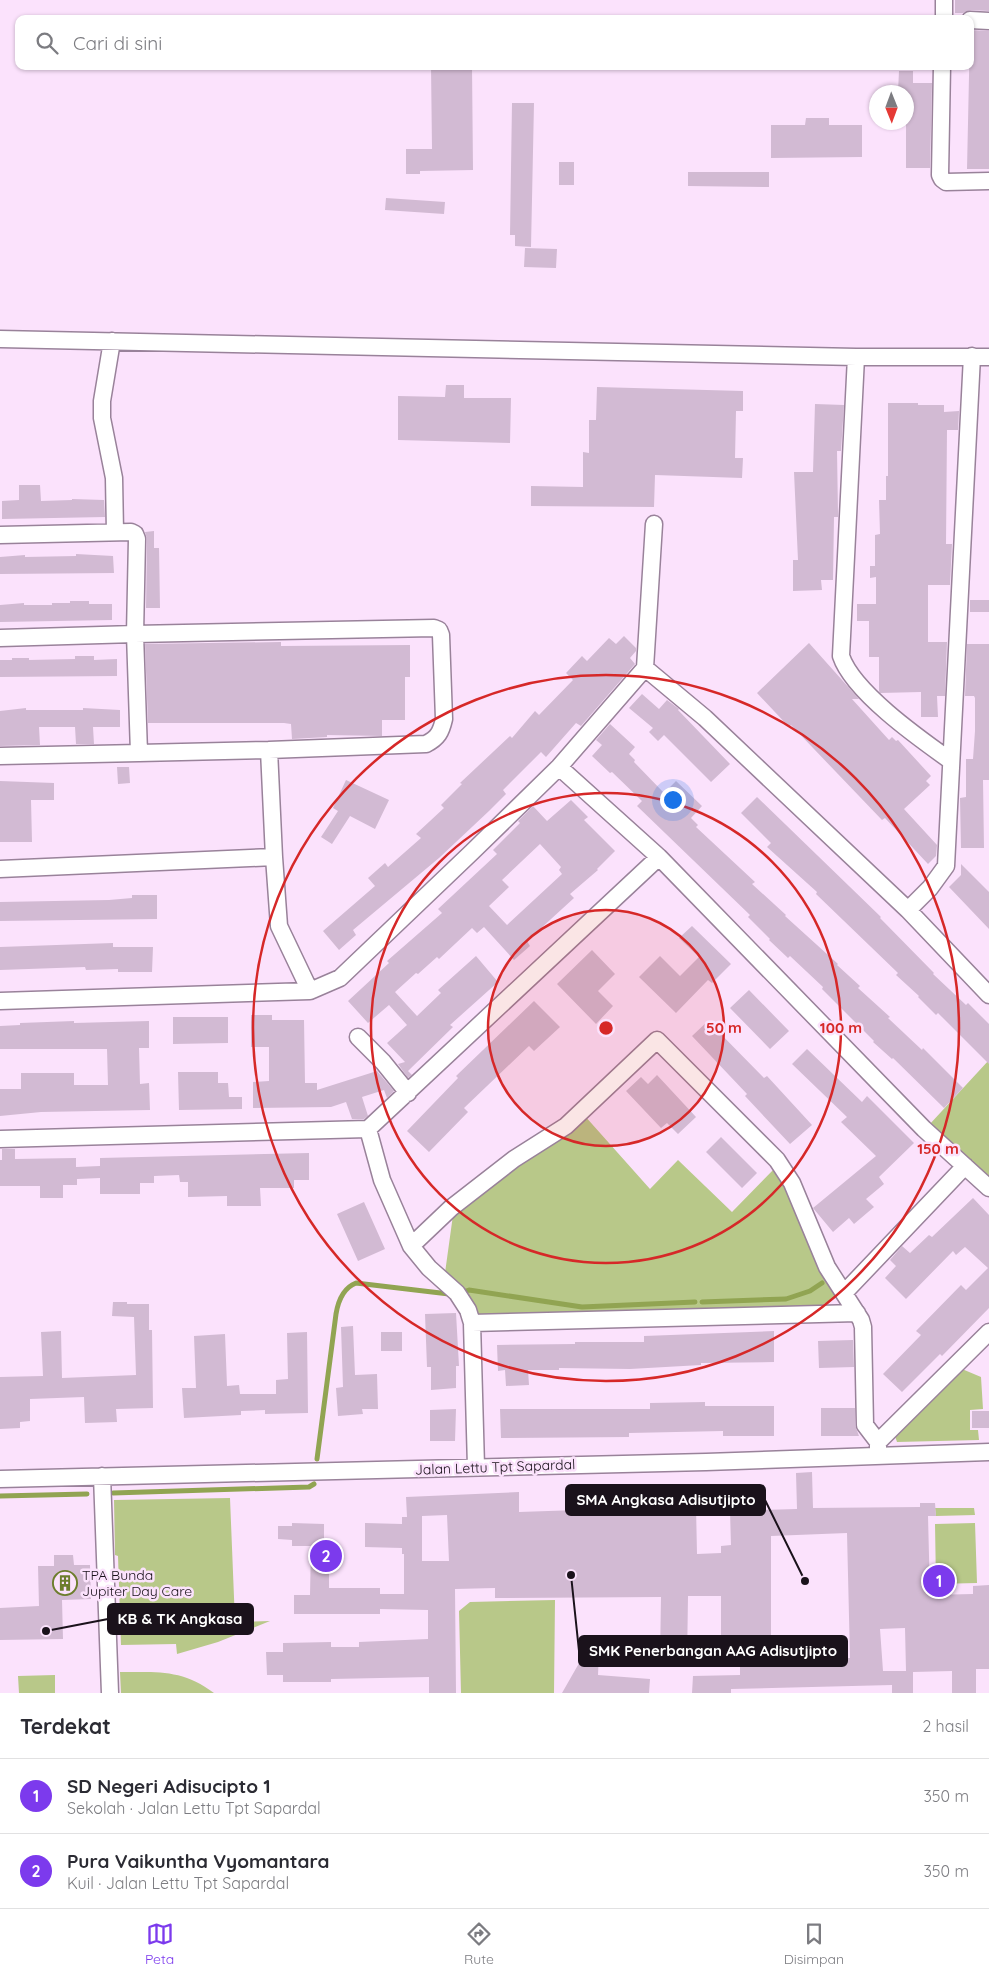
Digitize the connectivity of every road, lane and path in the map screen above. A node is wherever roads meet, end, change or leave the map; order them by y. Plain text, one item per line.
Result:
1 (944, 0) edge
2 (944, 15) edge
3 (974, 20) edge
4 (989, 21) edge
5 (942, 70) edge
6 (989, 181) edge
7 (0, 339) edge
8 (112, 341) junction
9 (856, 356) junction
10 (972, 356) junction
11 (989, 357) edge
12 (654, 524) dead end
13 (115, 532) junction
14 (0, 535) edge
15 (136, 634) junction
16 (0, 638) edge
17 (645, 668) junction
18 (269, 750) junction
19 (139, 753) junction
20 (0, 756) edge
21 (952, 761) junction
22 (559, 767) junction
23 (274, 857) junction
24 (658, 857) junction
25 (0, 869) edge
26 (908, 910) junction
27 (310, 990) junction
28 (989, 995) edge
29 (0, 1001) edge
30 (358, 1037) dead end
31 (408, 1093) junction
32 (368, 1129) junction
33 (0, 1139) edge
34 (964, 1166) junction
35 (989, 1188) edge
36 (411, 1246) junction
37 (844, 1293) junction
38 (857, 1313) junction
39 (472, 1323) junction
40 (989, 1332) edge
41 (878, 1449) junction
42 (989, 1452) edge
43 (476, 1467) junction
44 (102, 1476) junction
45 (0, 1479) edge
46 (110, 1693) edge

1 - 2 street
3 - 4 street
5 - 6 street
7 - 8 street
8 - 9 street
8 - 13 street
9 - 10 street
9 - 21 street
10 - 11 street
10 - 21 street
12 - 17 street
13 - 14 street
13 - 15 street
15 - 16 street
15 - 18 street
15 - 19 street
17 - 22 street
17 - 26 street
18 - 19 street
18 - 23 street
19 - 20 street
21 - 26 street
22 - 24 street
22 - 27 street
23 - 25 street
23 - 27 street
24 - 31 street
24 - 34 street
26 - 28 street
27 - 29 street
30 - 31 street
31 - 32 street
32 - 33 street
32 - 36 street
34 - 35 street
34 - 37 street
36 - 37 street
36 - 39 street
37 - 38 street
38 - 39 street
38 - 41 street
39 - 43 street
40 - 41 street
41 - 42 street, Jalan Lettu Tpt Sapardal
41 - 43 street, Jalan Lettu Tpt Sapardal
43 - 44 street, Jalan Lettu Tpt Sapardal
44 - 45 street, Jalan Lettu Tpt Sapardal
44 - 46 street

